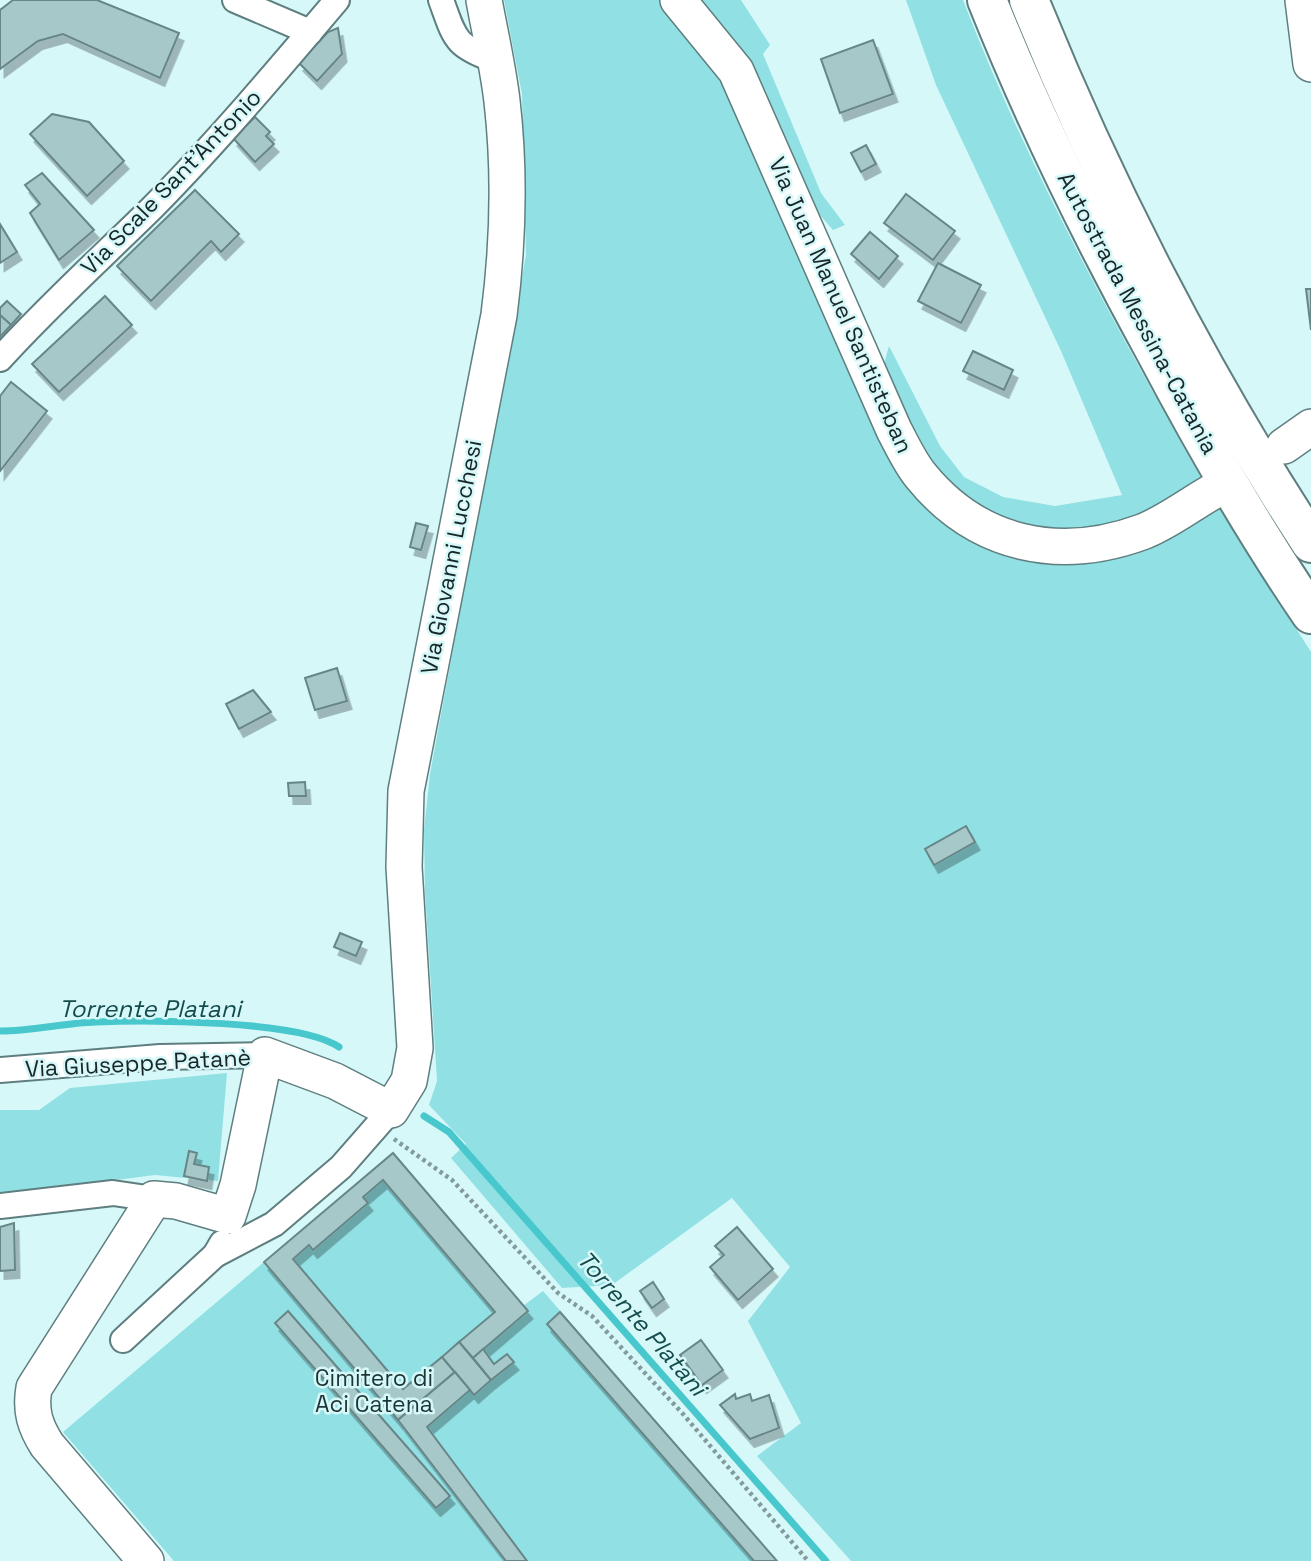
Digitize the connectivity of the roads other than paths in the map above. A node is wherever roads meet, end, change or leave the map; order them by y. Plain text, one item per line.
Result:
1 (235, 0) edge
2 (337, 0) edge
3 (441, 0) edge
4 (484, 0) edge
5 (678, 0) edge
6 (987, 0) edge
7 (1029, 0) edge
8 (1303, 0) edge
9 (310, 32) junction
10 (495, 60) junction
11 (1311, 64) edge
12 (0, 359) edge
13 (1212, 492) dead end
14 (1311, 543) edge
15 (1311, 614) edge
16 (265, 1055) junction
17 (0, 1070) edge
18 (383, 1119) junction
19 (154, 1199) junction
20 (0, 1206) edge
21 (228, 1216) junction
22 (215, 1255) junction
23 (122, 1340) dead end
24 (146, 1561) edge

1 - 9 street
2 - 9 street, Via Scale Sant'Antonio
3 - 10 street
4 - 10 street, Via Giovanni Lucchesi
5 - 13 street, Via Juan Manuel Santisteban
6 - 15 highway, Autostrada Messina-Catania
7 - 14 highway, Autostrada Messina-Catania
8 - 11 street
9 - 12 street, Via Scale Sant'Antonio
10 - 18 street, Via Giovanni Lucchesi
16 - 17 street, Via Giuseppe Patanè
16 - 18 street, Via Giuseppe Patanè
16 - 21 street
18 - 22 street
19 - 20 street
19 - 21 street
19 - 24 street
21 - 22 street
22 - 23 street

